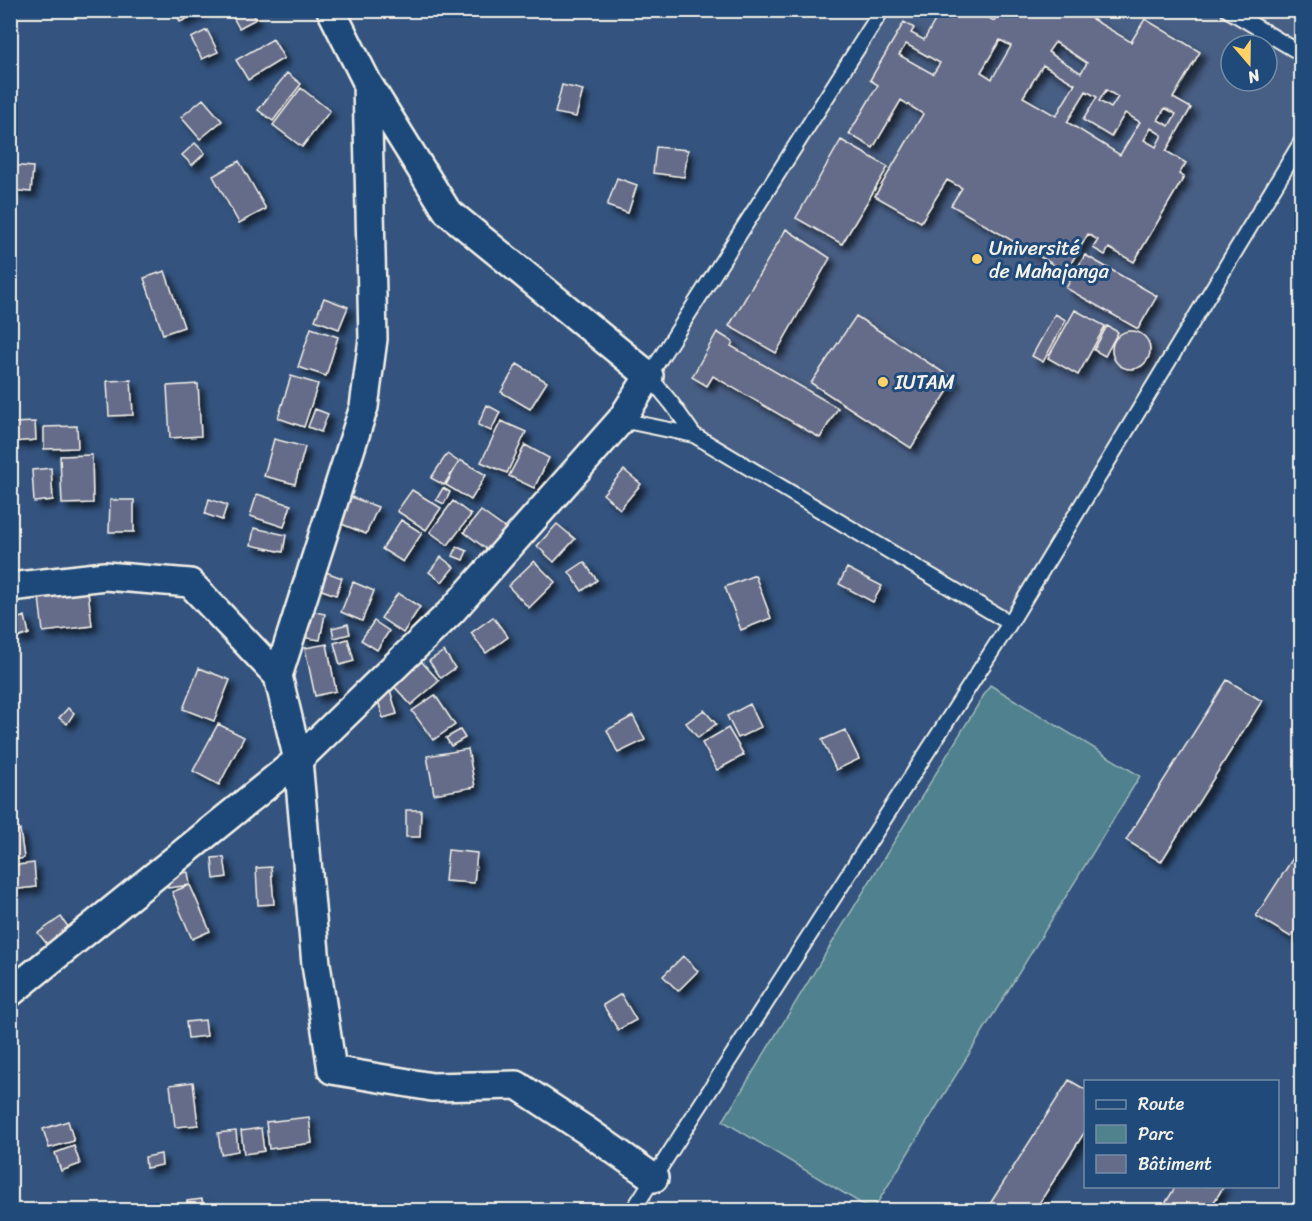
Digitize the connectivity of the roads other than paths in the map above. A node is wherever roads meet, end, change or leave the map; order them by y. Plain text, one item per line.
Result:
1 (332, 10) edge
2 (882, 10) edge
3 (1228, 10) edge
4 (1302, 54) edge
5 (367, 82) junction
6 (1302, 141) edge
7 (649, 376) junction
8 (621, 420) junction
9 (694, 435) junction
10 (10, 587) edge
11 (1010, 623) junction
12 (278, 676) junction
13 (298, 760) junction
14 (10, 993) edge
15 (654, 1178) junction
16 (633, 1210) edge

1 - 5 street
2 - 7 lane
3 - 4 lane
5 - 7 street
5 - 12 street
6 - 11 lane
7 - 8 street
7 - 9 lane
8 - 9 lane
8 - 13 street
9 - 11 lane
10 - 12 street
11 - 15 lane
12 - 13 street
13 - 14 street
13 - 15 street
15 - 16 lane

